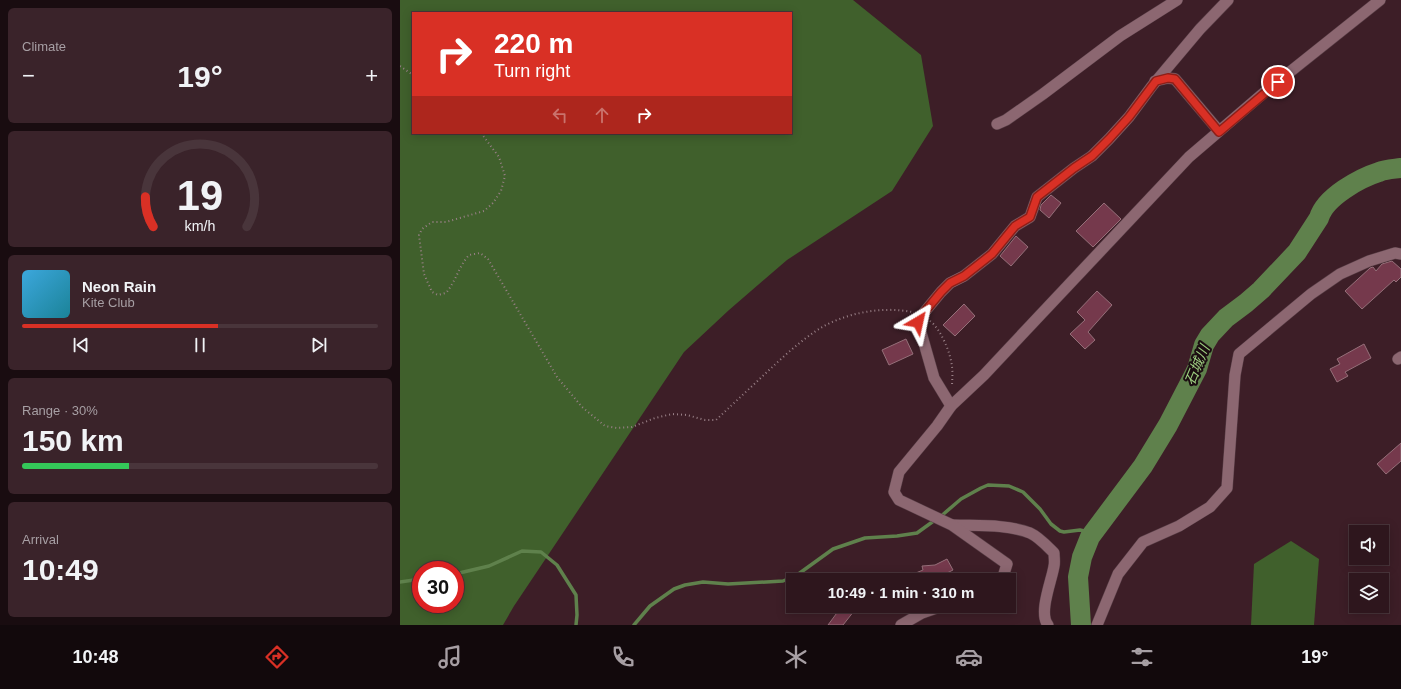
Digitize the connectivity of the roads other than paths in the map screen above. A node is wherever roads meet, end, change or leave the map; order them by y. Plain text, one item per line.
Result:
1 (1177, 0) edge
2 (1228, 0) edge
3 (1380, 0) edge
4 (1156, 81) junction
5 (997, 124) dead end
6 (1219, 132) junction
7 (1401, 254) edge
8 (951, 406) junction
9 (952, 525) junction
10 (1004, 573) edge
11 (922, 613) edge
12 (901, 625) edge
13 (1048, 625) edge
14 (1097, 625) edge

1 - 5 street
2 - 4 street
3 - 6 street
4 - 6 street
4 - 8 street
6 - 8 street
7 - 14 street
8 - 9 street
9 - 10 street
9 - 13 street
11 - 12 street

